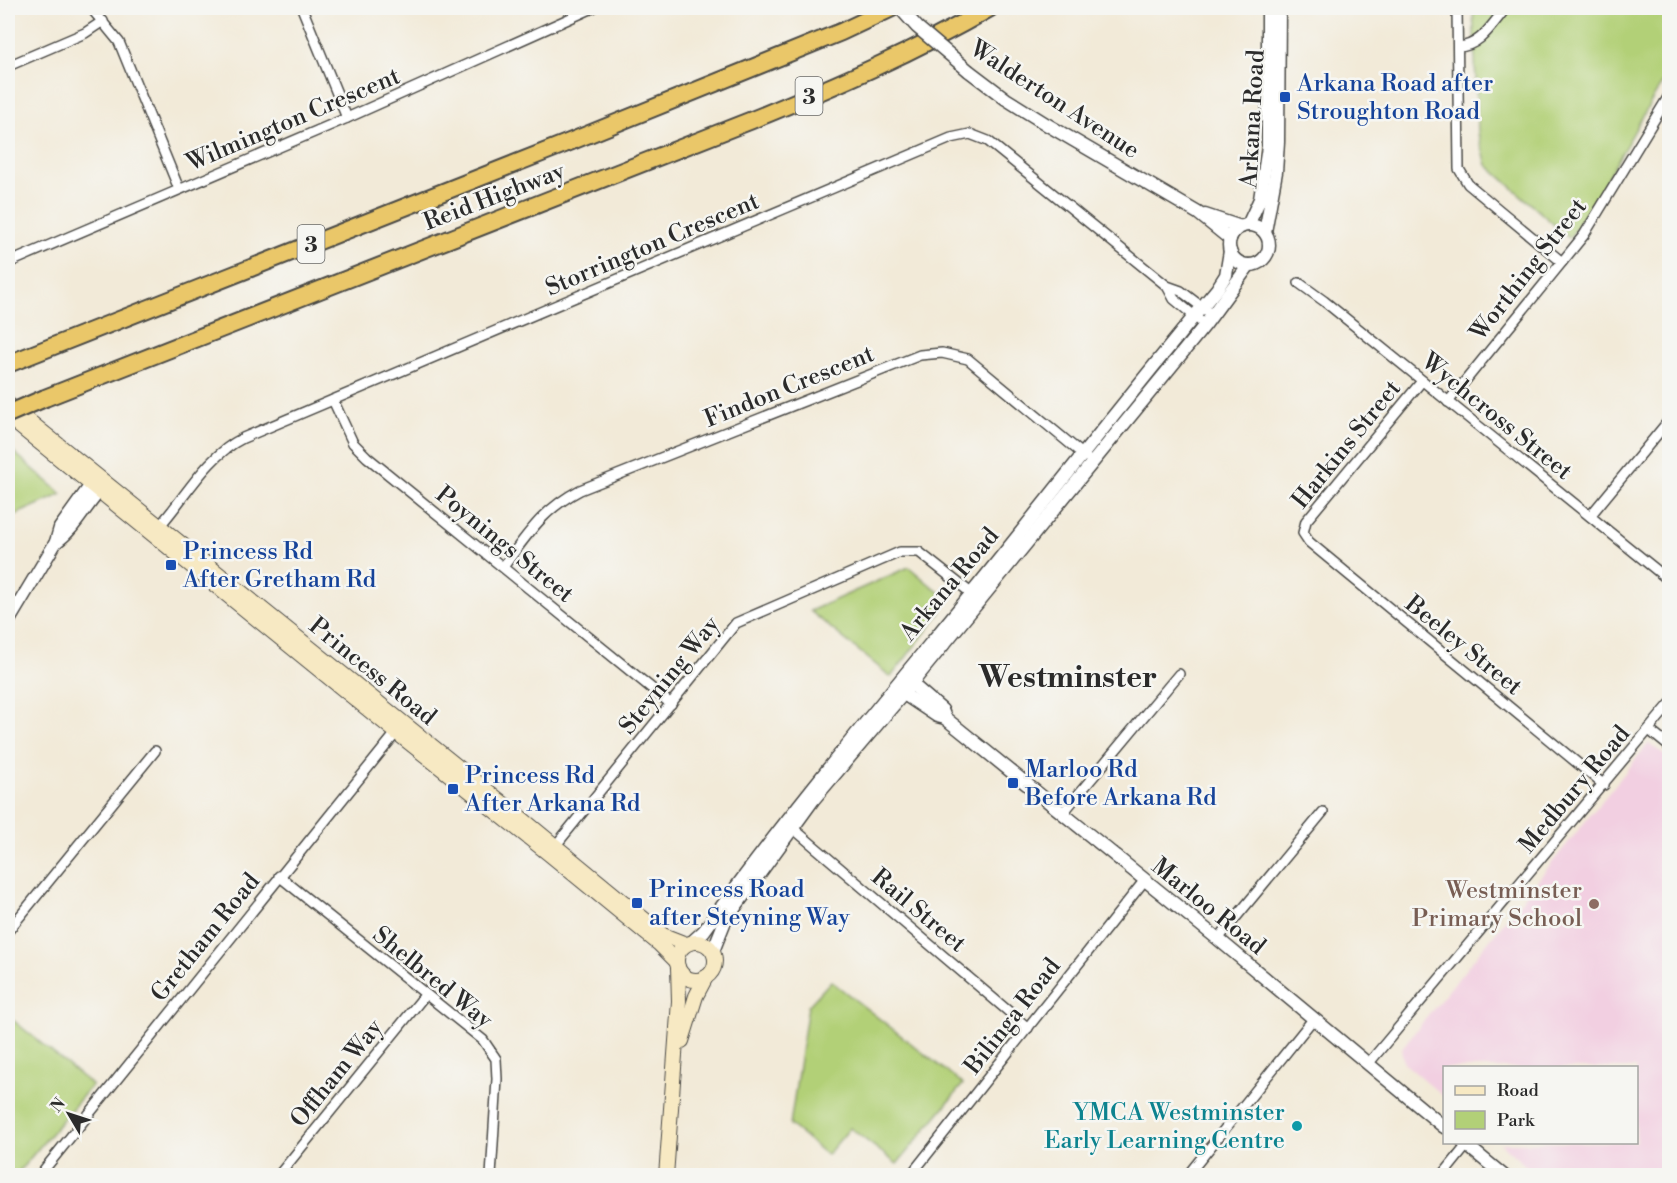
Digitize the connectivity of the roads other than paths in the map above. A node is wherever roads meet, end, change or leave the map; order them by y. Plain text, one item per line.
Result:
1 (91, 8) edge
2 (302, 8) edge
3 (593, 8) edge
4 (892, 8) edge
5 (900, 8) edge
6 (990, 8) edge
7 (1268, 8) edge
8 (1280, 8) edge
9 (1457, 8) edge
10 (1506, 8) edge
11 (104, 21) junction
12 (1458, 47) junction
13 (8, 66) edge
14 (1670, 94) edge
15 (347, 118) junction
16 (179, 189) junction
17 (1198, 213) junction
18 (1244, 226) junction
19 (1265, 232) junction
20 (1230, 245) junction
21 (1562, 262) junction
22 (8, 264) edge
23 (1249, 265) junction
24 (1299, 283) dead end
25 (1198, 312) junction
26 (1208, 320) junction
27 (11, 363) edge
28 (1422, 381) junction
29 (333, 400) junction
30 (1448, 402) junction
31 (8, 404) edge
32 (8, 416) edge
33 (1670, 419) edge
34 (1087, 458) junction
35 (98, 484) junction
36 (1590, 516) junction
37 (156, 531) junction
38 (1303, 533) joint
39 (503, 567) junction
40 (1670, 581) edge
41 (976, 597) junction
42 (8, 622) edge
43 (1179, 674) dead end
44 (907, 680) junction
45 (893, 687) junction
46 (903, 694) junction
47 (671, 704) junction
48 (1670, 704) edge
49 (945, 718) junction
50 (400, 729) junction
51 (1649, 730) junction
52 (1670, 747) edge
53 (155, 751) dead end
54 (1604, 785) junction
55 (1323, 812) dead end
56 (1062, 814) junction
57 (789, 824) junction
58 (552, 850) junction
59 (279, 876) junction
60 (1144, 881) junction
61 (8, 931) edge
62 (1218, 939) junction
63 (690, 943) junction
64 (713, 951) junction
65 (677, 964) junction
66 (706, 977) junction
67 (425, 995) junction
68 (1314, 1018) junction
69 (1028, 1028) junction
70 (1368, 1064) junction
71 (675, 1066) junction
72 (1443, 1126) edge
73 (1465, 1144) edge
74 (39, 1176) edge
75 (278, 1176) edge
76 (491, 1176) edge
77 (666, 1176) edge
78 (910, 1176) edge
79 (1187, 1176) edge
80 (1442, 1176) edge
81 (1504, 1176) edge

1 - 11 street
2 - 15 street
3 - 15 street, Wilmington Crescent
4 - 27 highway, Reid Highway / 3
5 - 17 street, Walderton Avenue, bridge
6 - 32 highway, Reid Highway / 3, bridge
7 - 18 street, Arkana Road
8 - 19 street, Arkana Road
9 - 12 street
10 - 12 street
11 - 13 street
11 - 16 street
12 - 21 street
14 - 21 street, Worthing Street
15 - 16 street, Wilmington Crescent
16 - 22 street, Wilmington Crescent
17 - 18 street, Walderton Avenue
17 - 20 street, Walderton Avenue
18 - 19 street
18 - 20 street
19 - 23 street
20 - 23 street
20 - 25 street, Arkana Road
21 - 30 street, Worthing Street
23 - 26 street, Arkana Road
24 - 28 street, Wychcross Street
25 - 26 street, Storrington Crescent
25 - 29 street, Storrington Crescent
25 - 34 street, Arkana Road
26 - 34 street, Arkana Road
28 - 30 street, Wychcross Street
28 - 38 street, Harkins Street
29 - 37 street, Storrington Crescent
29 - 39 street, Poynings Street
30 - 36 street, Wychcross Street
31 - 35 main road, Princess Road
32 - 35 main road, Princess Road
33 - 36 street
34 - 39 street, Findon Crescent
34 - 41 street, Arkana Road
35 - 37 main road, Princess Road
35 - 42 street
36 - 40 street, Wychcross Street
37 - 50 main road, Princess Road
38 - 54 street, Beeley Street
39 - 47 street, Poynings Street
41 - 44 street, Arkana Road
41 - 47 street, Steyning Way
43 - 56 street
44 - 45 street, Arkana Road
44 - 46 street, Arkana Road
44 - 49 street, Marloo Road
45 - 46 street, Marloo Road
45 - 57 street, Arkana Road
46 - 49 street, Marloo Road
46 - 57 street, Arkana Road
47 - 58 street, Steyning Way
48 - 51 street, Medbury Road
49 - 56 street, Marloo Road
50 - 58 main road, Princess Road
50 - 59 street, Gretham Road
51 - 52 street
51 - 54 street, Medbury Road
53 - 61 street
54 - 70 street, Medbury Road
55 - 62 street
56 - 60 street, Marloo Road
57 - 63 street, Arkana Road
57 - 64 street, Arkana Road
57 - 69 street, Rail Street
58 - 63 main road, Princess Road
58 - 65 main road, Princess Road
59 - 67 street, Shelbred Way
59 - 74 street, Gretham Road
60 - 62 street, Marloo Road
60 - 69 street, Bilinga Road
62 - 68 street, Marloo Road
63 - 64 main road
63 - 65 main road
64 - 66 main road
65 - 66 main road
65 - 71 main road
66 - 71 main road
67 - 75 street, Offham Way
67 - 76 street, Shelbred Way
68 - 70 street, Marloo Road
68 - 79 street
69 - 78 street, Bilinga Road
70 - 72 street, Marloo Road
71 - 77 main road
73 - 80 street
73 - 81 street

